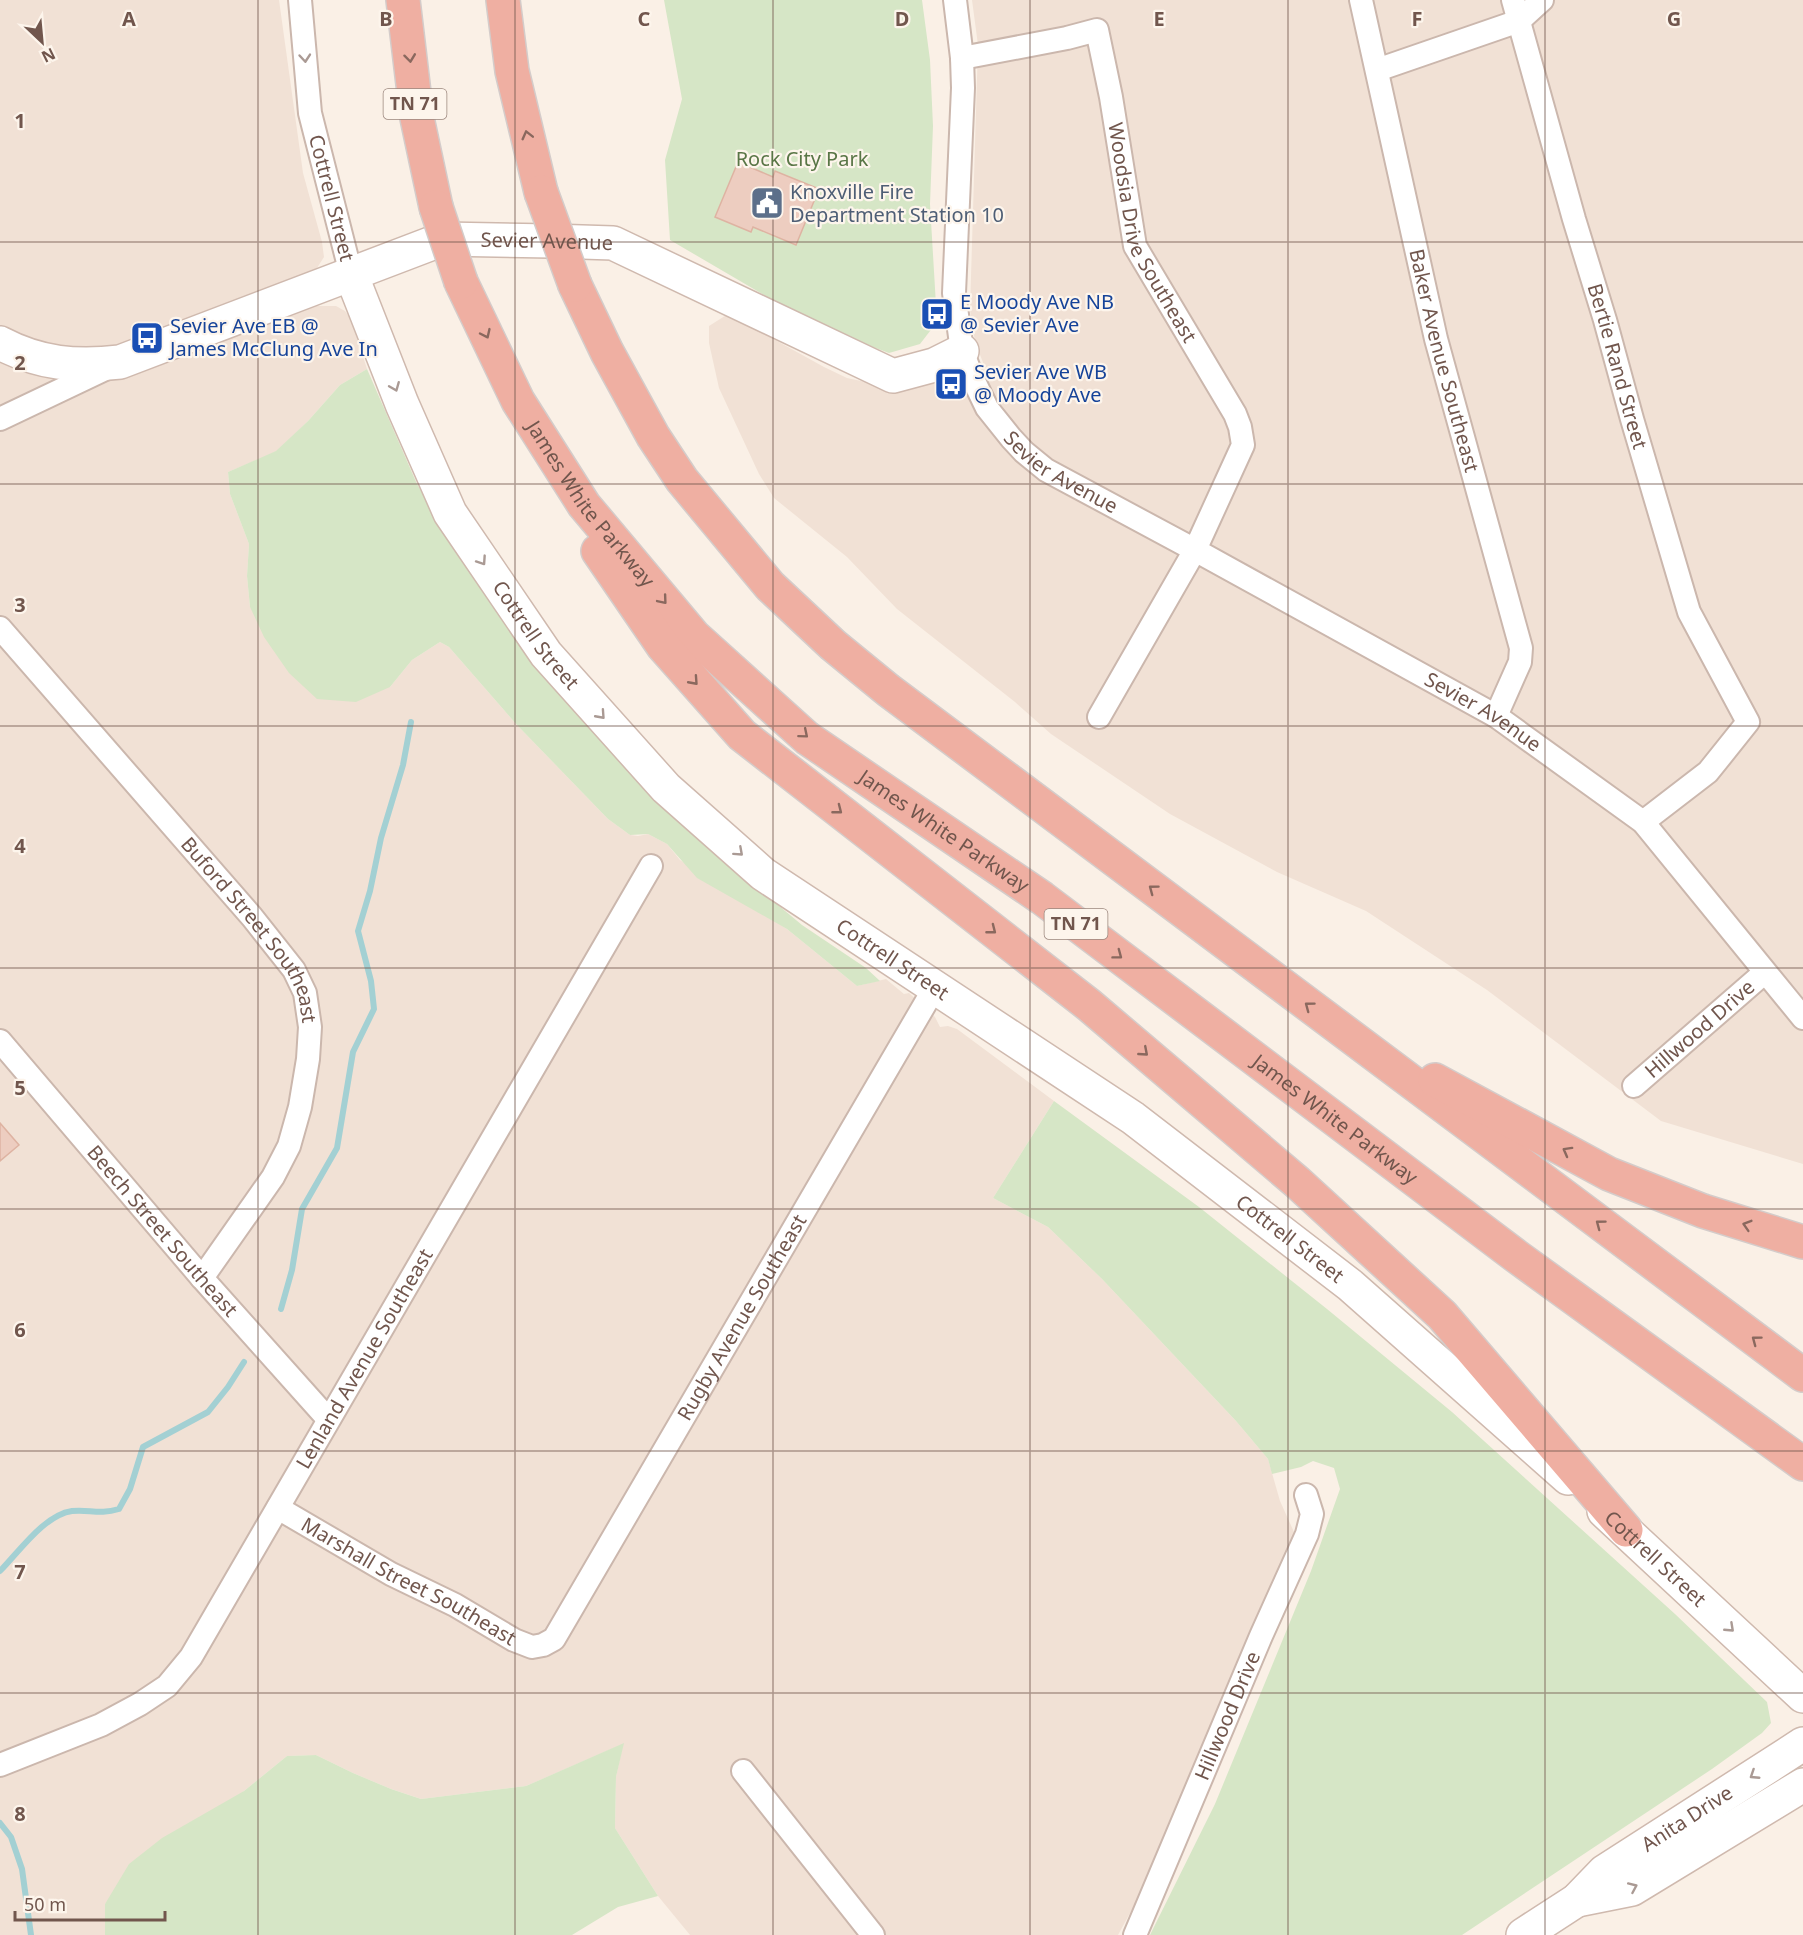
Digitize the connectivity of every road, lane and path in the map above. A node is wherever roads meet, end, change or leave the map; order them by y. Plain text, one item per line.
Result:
1 (300, 0) edge
2 (403, 0) edge
3 (503, 0) edge
4 (955, 0) edge
5 (1361, 0) edge
6 (1542, 0) edge
7 (1516, 10) edge
8 (962, 58) junction
9 (1377, 70) junction
10 (351, 274) junction
11 (0, 343) edge
12 (962, 351) junction
13 (120, 362) junction
14 (518, 401) junction
15 (0, 419) edge
16 (1195, 550) junction
17 (0, 628) edge
18 (1496, 716) junction
19 (1100, 717) dead end
20 (1642, 822) junction
21 (651, 866) dead end
22 (1764, 973) junction
23 (935, 987) junction
24 (1803, 1018) edge
25 (1337, 1027) junction
26 (0, 1041) edge
27 (1634, 1086) dead end
28 (1803, 1242) edge
29 (202, 1278) junction
30 (1803, 1376) edge
31 (328, 1419) junction
32 (1803, 1464) edge
33 (1306, 1495) dead end
34 (278, 1508) junction
35 (1626, 1530) junction
36 (543, 1645) joint
37 (1803, 1696) edge
38 (1803, 1744) edge
39 (0, 1765) edge
40 (743, 1771) dead end
41 (1803, 1785) edge
42 (1577, 1900) junction
43 (873, 1935) edge
44 (1135, 1935) edge
45 (1523, 1935) edge

1 -> 10 street, Cottrell Street
2 -> 14 highway, James White Parkway / TN 71, bridge
25 -> 3 highway, bridge
4 - 8 street
5 - 9 street, Baker Avenue Southeast
6 - 7 street
7 - 9 street
7 - 20 street, Bertie Rand Street
8 - 12 street
8 - 16 street, Woodsia Drive Southeast
9 - 18 street, Baker Avenue Southeast
10 - 12 street, Sevier Avenue
10 - 13 street, Sevier Avenue
10 -> 23 street, Cottrell Street
11 - 13 street, Sevier Avenue
12 - 16 street, Sevier Avenue
13 - 15 street
14 -> 32 highway, James White Parkway / TN 71
14 -> 35 highway
16 - 18 street, Sevier Avenue
16 - 19 street
17 - 29 street, Buford Street Southeast
18 - 20 street, Sevier Avenue
20 - 22 street, Sevier Avenue
21 - 31 street, Lenland Avenue Southeast
22 - 24 street, Sevier Avenue
22 - 27 street, Hillwood Drive
23 - 35 street, Cottrell Street
23 - 36 street, Rugby Avenue Southeast
28 -> 25 highway
30 -> 25 highway
26 - 29 street, Beech Street Southeast
29 - 31 street, Beech Street Southeast
31 - 34 street, Lenland Avenue Southeast
33 - 44 street, Hillwood Drive
34 - 36 street, Marshall Street Southeast
34 - 39 street, Lenland Avenue Southeast
35 -> 37 street, Cottrell Street
38 -> 42 street, Anita Drive
40 - 43 street
42 -> 41 street, Anita Drive
42 - 45 street, Anita Drive

